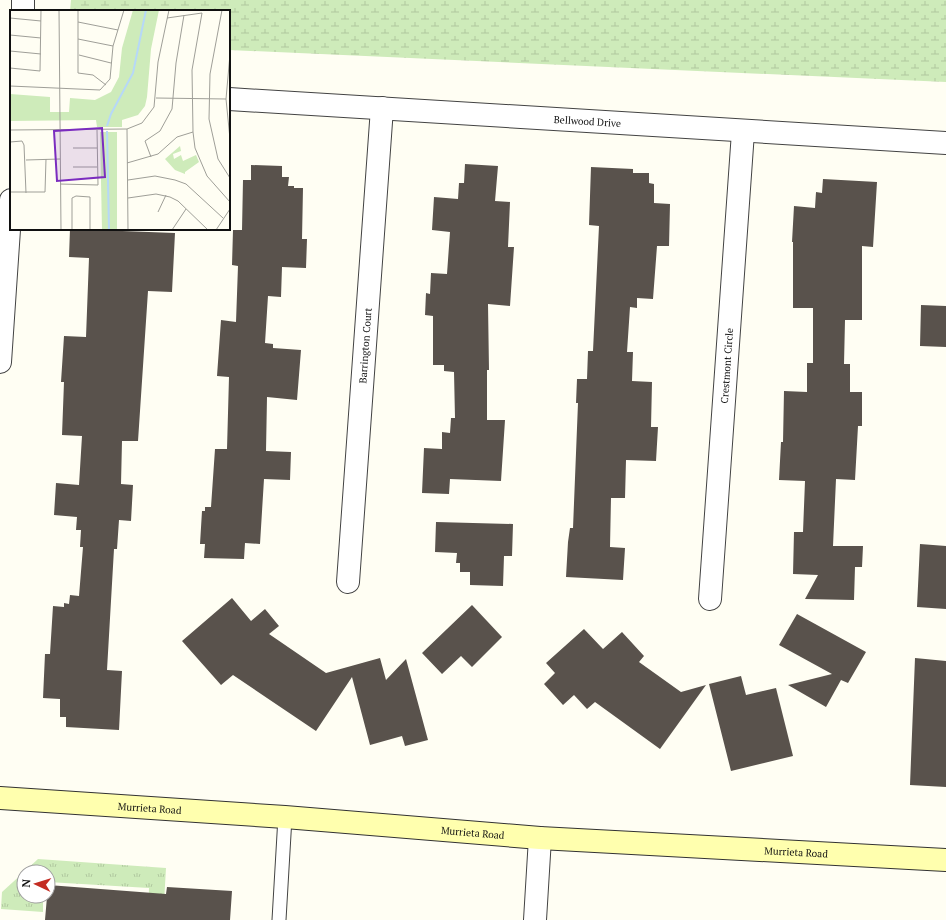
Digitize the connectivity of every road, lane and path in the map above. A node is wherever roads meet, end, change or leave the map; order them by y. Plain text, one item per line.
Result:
1 (230, 99) edge
2 (382, 108) junction
3 (743, 132) junction
4 (946, 143) edge
5 (10, 215) edge
6 (0, 362) edge
7 (348, 582) dead end
8 (710, 599) dead end
9 (0, 798) edge
10 (285, 818) junction
11 (540, 838) junction
12 (946, 860) edge
13 (279, 920) edge
14 (535, 920) edge

1 - 2 street, Bellwood Drive
2 - 3 street, Bellwood Drive
2 - 7 street, Barrington Court
3 - 4 street, Bellwood Drive
3 - 8 street, Crestmont Circle
5 - 6 street
9 - 10 main road, Murrieta Road
10 - 11 main road, Murrieta Road
10 - 13 lane
11 - 12 main road, Murrieta Road
11 - 14 street

